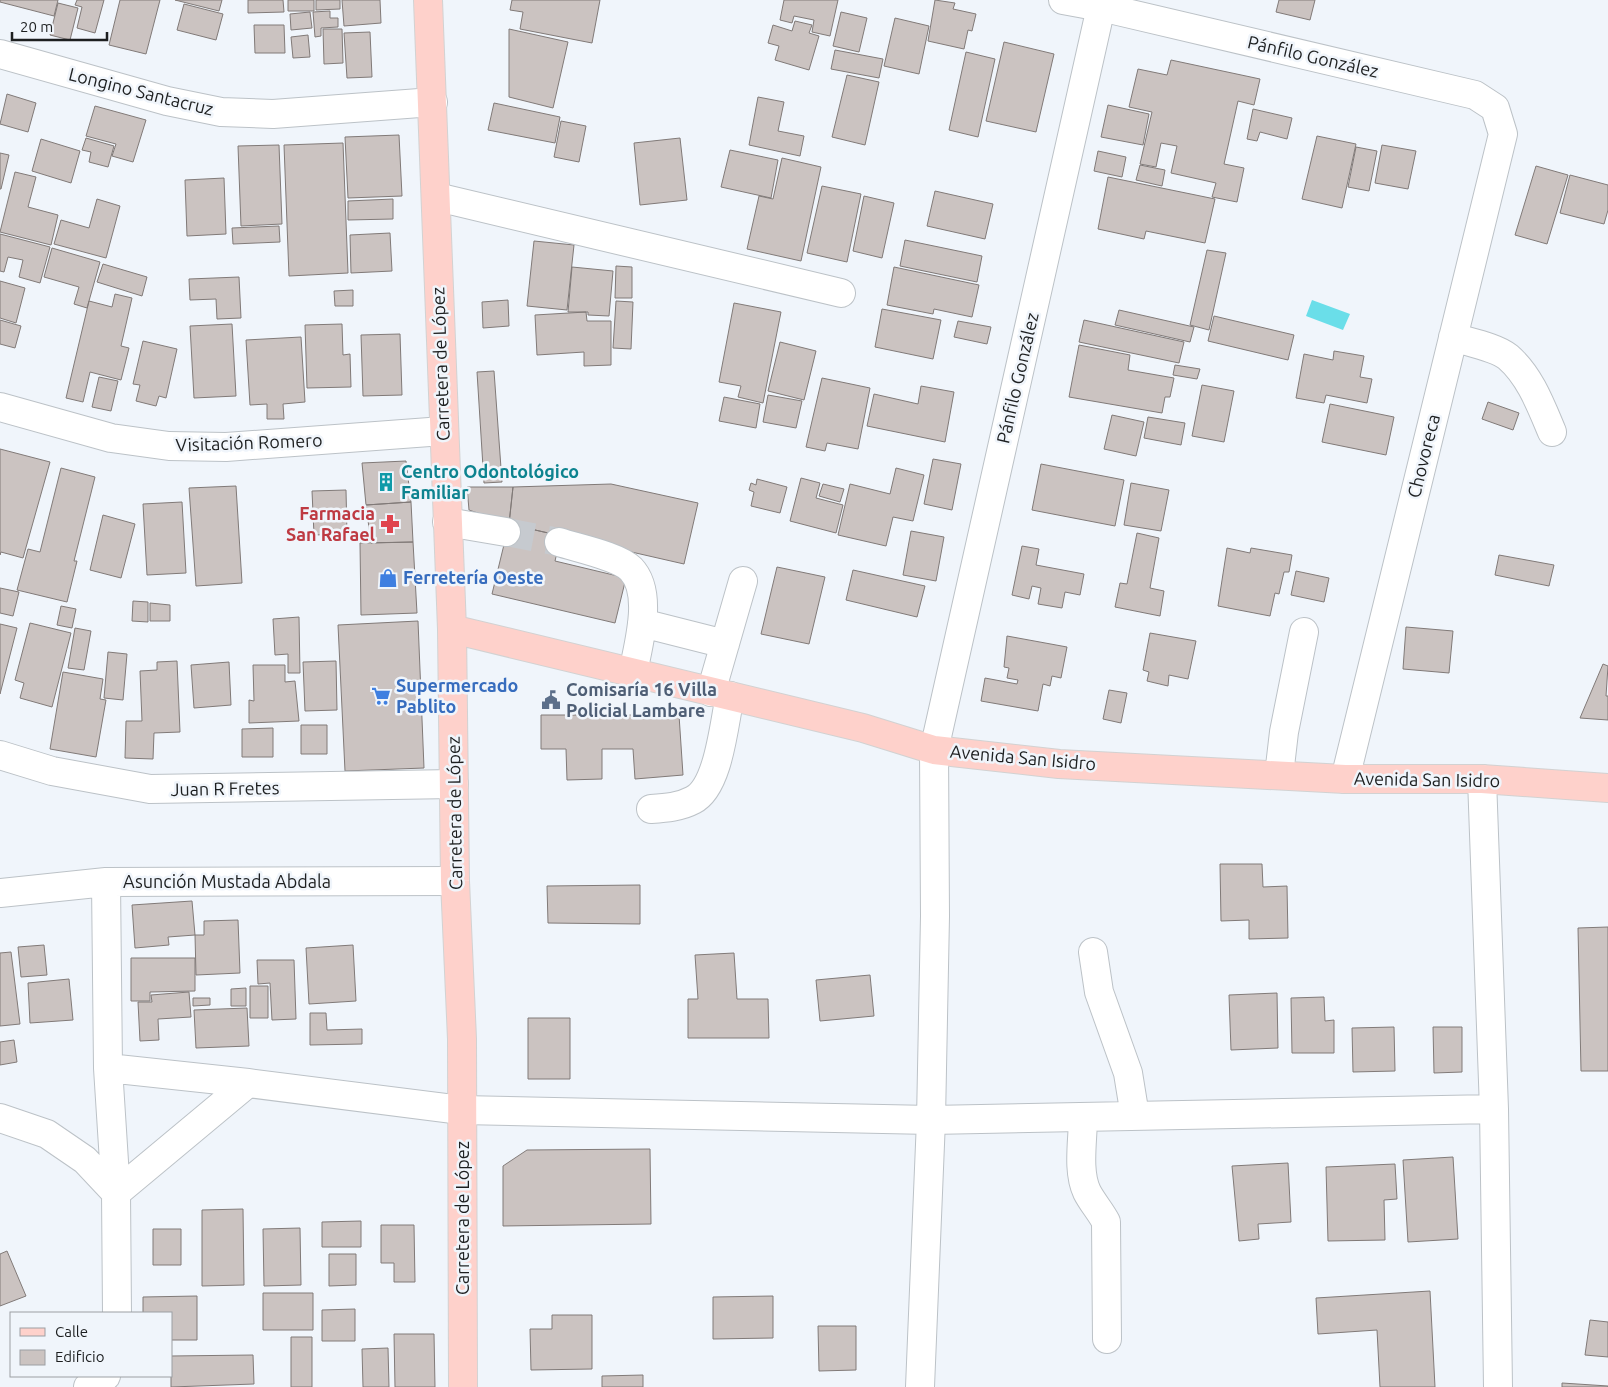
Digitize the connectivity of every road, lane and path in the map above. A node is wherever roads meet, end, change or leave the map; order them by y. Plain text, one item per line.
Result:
1 (428, 0) edge
2 (1063, 0) edge
3 (1101, 7) junction
4 (0, 54) edge
5 (433, 102) junction
6 (1503, 134) joint
7 (437, 197) junction
8 (841, 292) dead end
9 (1453, 338) junction
10 (0, 408) edge
11 (443, 431) junction
12 (1552, 432) dead end
13 (447, 522) junction
14 (506, 532) tunnel mouth
15 (559, 542) tunnel mouth
16 (743, 581) dead end
17 (642, 623) junction
18 (452, 629) junction
19 (1304, 632) dead end
20 (725, 644) junction
21 (633, 673) junction
22 (720, 694) junction
23 (934, 750) junction
24 (0, 755) edge
25 (1279, 775) junction
26 (1345, 779) junction
27 (1482, 779) junction
28 (454, 784) junction
29 (1608, 788) edge
30 (651, 809) dead end
31 (455, 881) junction
32 (106, 882) junction
33 (0, 894) edge
34 (1093, 952) dead end
35 (108, 1068) junction
36 (248, 1083) junction
37 (1494, 1109) junction
38 (461, 1110) junction
39 (1135, 1116) junction
40 (1083, 1117) junction
41 (0, 1118) edge
42 (931, 1120) junction
43 (116, 1193) junction
44 (116, 1312) edge
45 (1107, 1339) dead end
46 (104, 1377) edge
47 (88, 1387) edge
48 (463, 1387) edge
49 (920, 1387) edge
50 (1498, 1387) edge

1 - 5 main road, Carretera de López
2 - 3 street, Pánfilo González
3 - 6 street, Pánfilo González
3 - 23 street, Pánfilo González
4 - 5 street, Longino Santacruz
5 - 7 main road, Carretera de López
6 - 9 street, Chovoreca
7 - 8 street
7 - 11 main road, Carretera de López
9 - 12 street
9 - 26 street, Chovoreca
10 - 11 street, Visitación Romero
11 - 13 main road, Carretera de López
13 - 14 street
13 - 18 main road, Carretera de López
15 - 17 street
16 - 20 street
17 - 20 street
17 - 21 street
18 - 21 main road, Avenida San Isidro
18 - 28 main road, Carretera de López
19 - 25 street
20 - 22 street
21 - 22 main road, Avenida San Isidro
22 - 23 main road, Avenida San Isidro
22 - 30 street
23 - 25 main road, Avenida San Isidro
23 - 42 street, Pánfilo González
24 - 28 street, Juan R Fretes
25 - 26 main road, Avenida San Isidro
26 - 27 main road, Avenida San Isidro
27 - 29 main road, Avenida San Isidro
27 - 37 street
28 - 31 main road, Carretera de López
31 - 32 street, Asunción Mustada Abdala
31 - 38 main road, Carretera de López
32 - 33 street, Asunción Mustada Abdala
32 - 35 street
34 - 39 street
35 - 36 street
35 - 43 street
36 - 38 street
36 - 43 street
37 - 39 street
37 - 50 street
38 - 42 street
38 - 48 main road, Carretera de López
39 - 40 street
40 - 42 street
40 - 45 street
41 - 43 street
42 - 49 street, Pánfilo González
43 - 44 street
46 - 47 street

